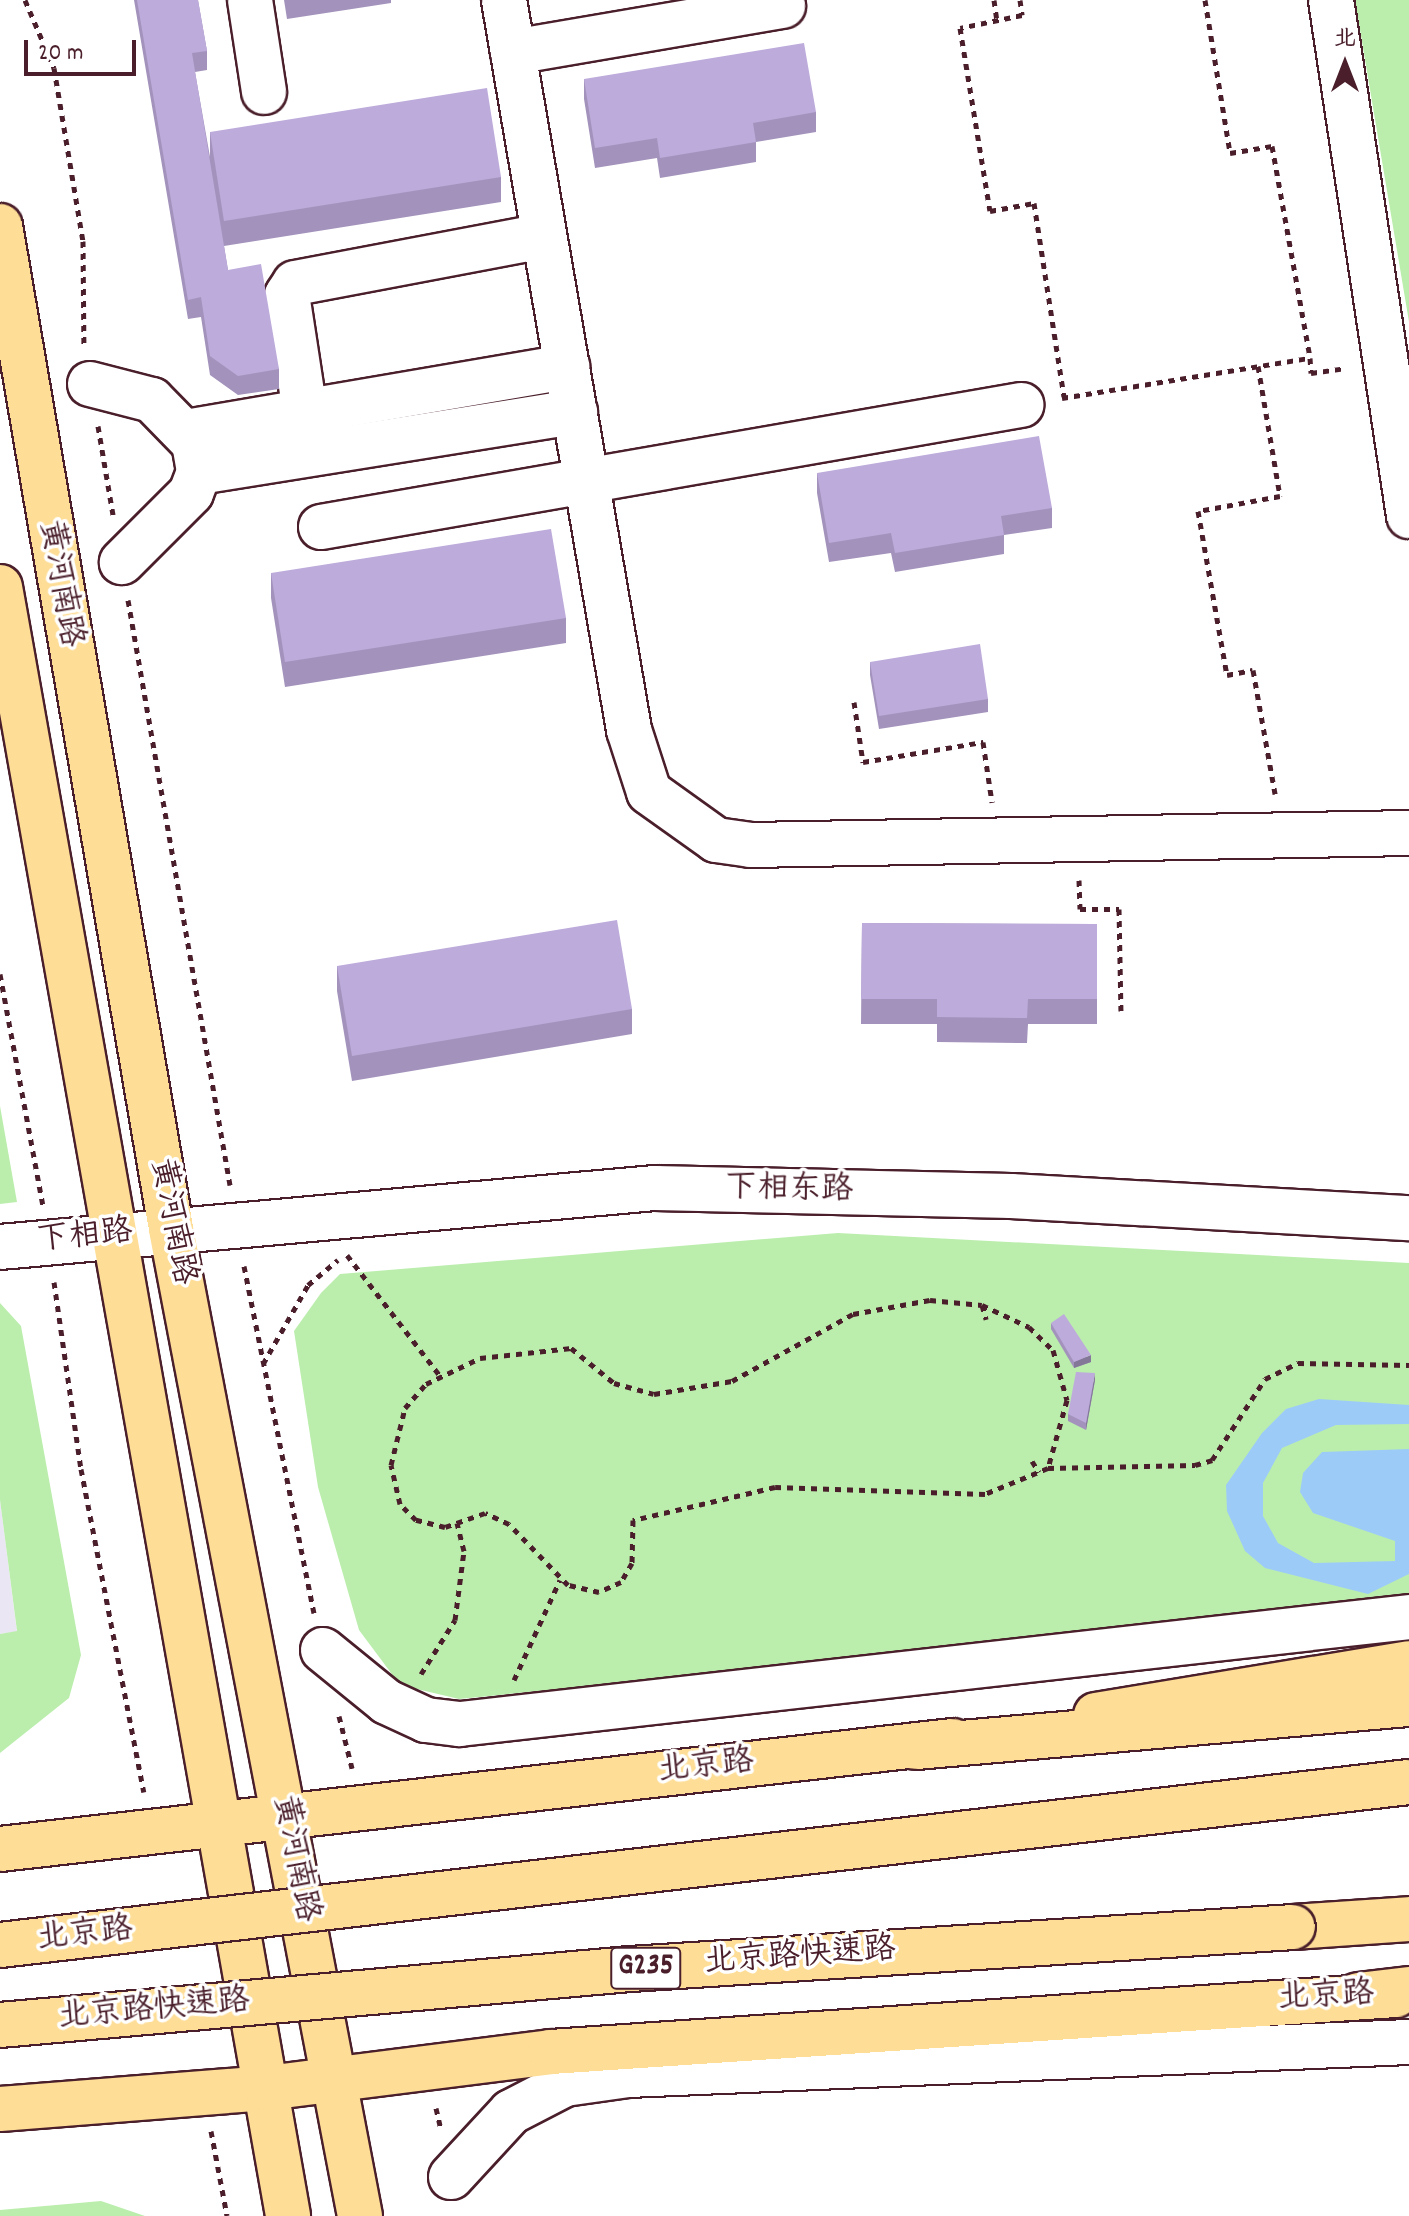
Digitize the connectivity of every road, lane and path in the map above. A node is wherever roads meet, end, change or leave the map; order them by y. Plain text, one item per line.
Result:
1 (25, 0) edge
2 (250, 0) edge
3 (504, 0) edge
4 (994, 0) edge
5 (1020, 0) edge
6 (1205, 0) edge
7 (1331, 0) edge
8 (783, 6) dead end
9 (997, 21) junction
10 (513, 52) junction
11 (264, 92) dead end
12 (0, 226) edge
13 (544, 236) junction
14 (1310, 358) junction
15 (1386, 361) junction
16 (1258, 366) junction
17 (567, 367) junction
18 (90, 384) junction
19 (1064, 397) junction
20 (1021, 405) joint
21 (305, 412) junction
22 (575, 412) junction
23 (192, 452) junction
24 (586, 481) junction
25 (1409, 516) edge
26 (321, 527) dead end
27 (122, 562) junction
28 (0, 587) edge
29 (854, 702) dead end
30 (1409, 833) edge
31 (1283, 838) junction
32 (1078, 843) junction
33 (999, 844) junction
34 (0, 974) edge
35 (1121, 1011) dead end
36 (1409, 1218) edge
37 (236, 1222) junction
38 (171, 1229) junction
39 (111, 1235) junction
40 (49, 1242) junction
41 (0, 1247) edge
42 (362, 1254) dead end
43 (347, 1255) junction
44 (982, 1305) junction
45 (986, 1319) dead end
46 (263, 1365) junction
47 (1409, 1365) edge
48 (441, 1377) junction
49 (1032, 1461) dead end
50 (1048, 1468) junction
51 (1039, 1472) junction
52 (457, 1523) junction
53 (560, 1580) junction
54 (1409, 1617) edge
55 (323, 1650) joint
56 (1409, 1663) edge
57 (387, 1702) junction
58 (1409, 1704) edge
59 (338, 1711) dead end
60 (514, 1715) junction
61 (916, 1747) junction
62 (1409, 1782) edge
63 (360, 1803) junction
64 (286, 1812) junction
65 (216, 1822) junction
66 (152, 1830) junction
67 (0, 1849) edge
68 (1409, 1919) edge
69 (0, 1945) edge
70 (1409, 1992) edge
71 (0, 2025) edge
72 (1409, 2042) edge
73 (427, 2068) junction
74 (335, 2079) junction
75 (267, 2088) junction
76 (204, 2093) junction
77 (0, 2109) edge
78 (451, 2177) joint
79 (227, 2216) edge
80 (288, 2216) edge
81 (360, 2216) edge

1 - 18 path
2 - 11 street
3 - 10 street
4 - 9 path
5 - 9 path
6 - 14 path
7 - 15 street
8 - 10 street
9 - 19 path
10 - 13 street
12 - 38 main road, 黄河南路
13 - 17 street
13 - 21 street
14 - 15 path
14 - 16 path
15 - 25 street
16 - 19 path
16 - 31 path
17 - 21 street
17 - 22 street
18 - 23 street
18 - 27 path
19 - 20 path
20 - 24 street
21 - 23 street
22 - 23 street
22 - 24 street
23 - 27 street
24 - 26 street
24 - 33 street
27 - 37 path
28 - 39 main road, 黄河南路
29 - 33 path
30 - 31 street
31 - 32 street
32 - 33 street
32 - 35 path
34 - 40 path
36 - 37 street, 下相东路
37 - 38 street, 下相东路
37 - 46 path
38 - 39 street, 下相路
38 - 64 main road, 黄河南路
39 - 40 street, 下相路
39 - 65 main road, 黄河南路
40 - 41 street, 下相路
40 - 66 path
42 - 43 path
43 - 46 path
43 - 48 path
44 - 45 path
44 - 48 path
44 - 50 path
46 - 55 path
47 - 50 path
48 - 52 path
49 - 51 path
50 - 51 path
51 - 53 path
52 - 53 path
52 - 57 path
53 - 60 path
54 - 60 street
55 - 57 street
56 - 61 main road, 北京路
57 - 60 street
58 - 61 main road
59 - 63 path
61 - 63 main road, 北京路
62 - 69 main road, 北京路, bridge
63 - 64 main road, 北京路
64 - 65 main road, 北京路
64 - 74 main road, 黄河南路
65 - 66 main road, 北京路
65 - 75 main road, 黄河南路
66 - 67 main road, 北京路
68 - 71 main road, 北京路快速路 / G235, bridge
70 - 73 main road, 北京路
72 - 78 street
73 - 74 main road, 北京路
73 - 78 path
74 - 75 main road, 北京路
74 - 81 main road, 黄河南路
75 - 76 main road, 北京路
75 - 80 main road, 黄河南路
76 - 77 main road, 北京路
76 - 79 path

